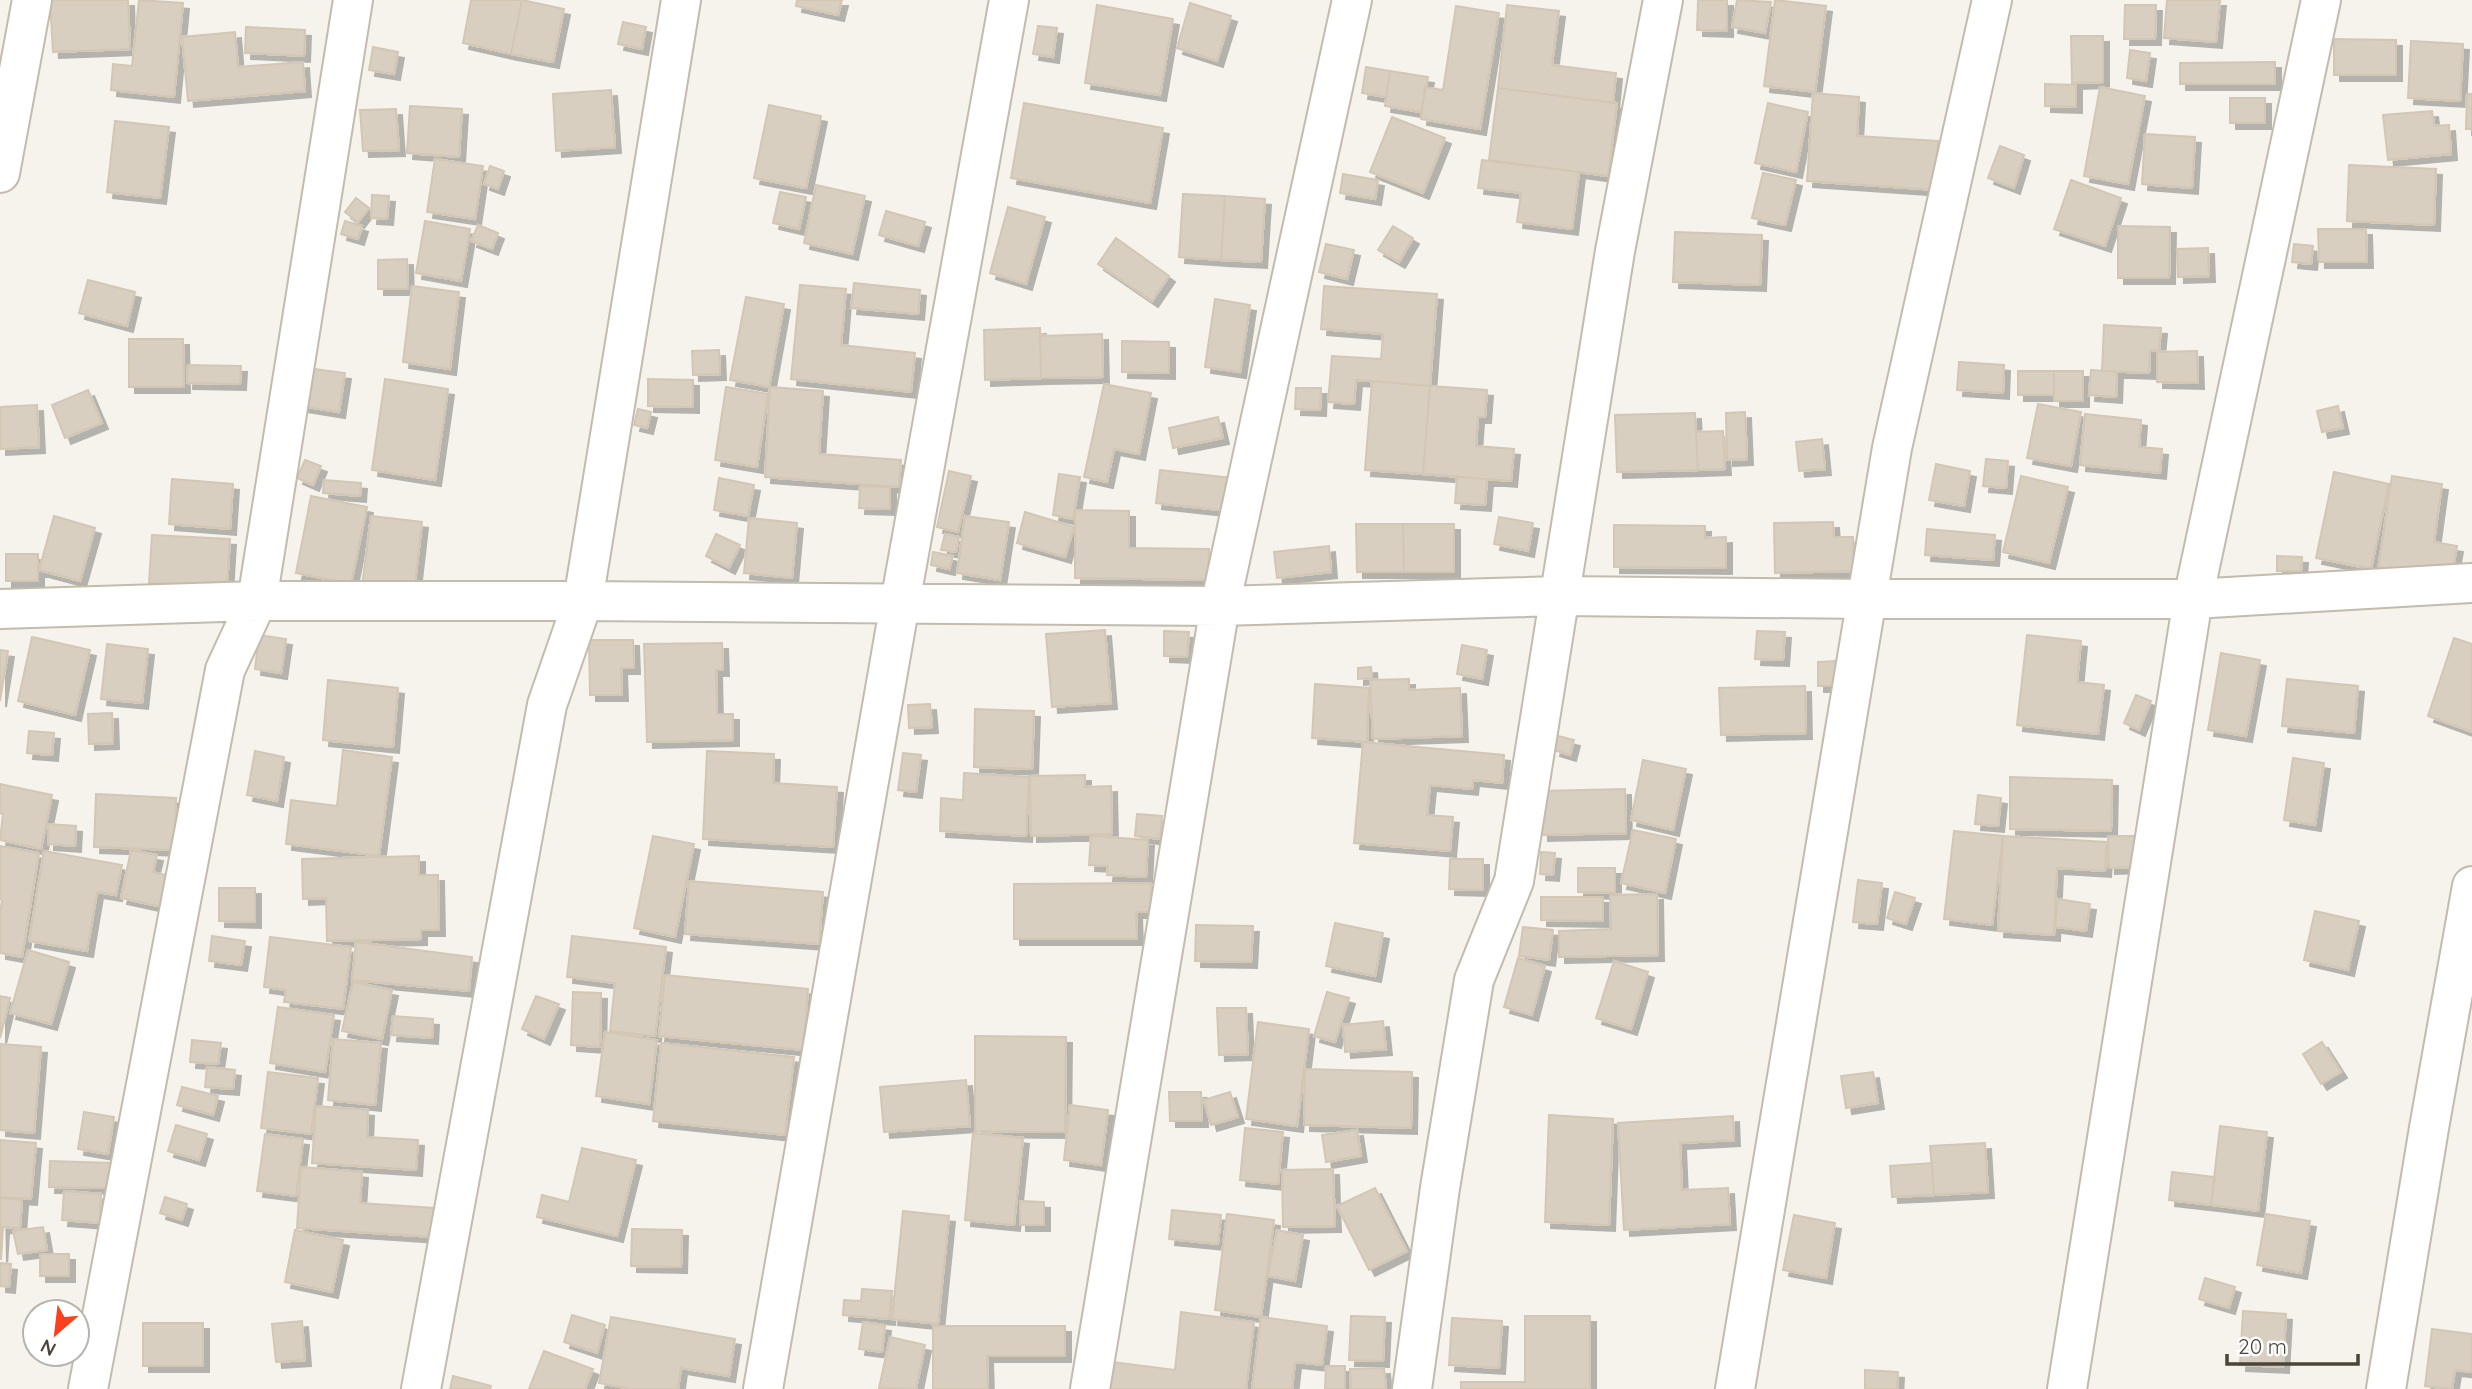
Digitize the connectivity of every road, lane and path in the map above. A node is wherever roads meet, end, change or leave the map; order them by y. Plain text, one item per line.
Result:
1 (32, 0) edge
2 (353, 0) edge
3 (681, 0) edge
4 (1009, 0) edge
5 (1352, 0) edge
6 (1663, 0) edge
7 (1992, 0) edge
8 (2322, 0) edge
9 (0, 173) edge
10 (2472, 583) edge
11 (1560, 596) junction
12 (1868, 599) junction
13 (2193, 599) junction
14 (257, 601) junction
15 (583, 601) junction
16 (900, 603) junction
17 (1220, 606) junction
18 (0, 609) edge
19 (2472, 886) edge
20 (88, 1389) edge
21 (421, 1389) edge
22 (763, 1389) edge
23 (1090, 1389) edge
24 (1412, 1389) edge
25 (1735, 1389) edge
26 (2067, 1389) edge
27 (2386, 1389) edge

1 - 9 street
2 - 14 street
3 - 15 street
4 - 16 street
5 - 17 street
6 - 11 street
7 - 12 street
8 - 13 street
10 - 13 street
11 - 12 street
11 - 17 street
11 - 24 street
12 - 13 street
12 - 25 street
13 - 26 street
14 - 15 street
14 - 18 street
14 - 20 street
15 - 16 street
15 - 21 street
16 - 17 street
16 - 22 street
17 - 23 street
19 - 27 street

